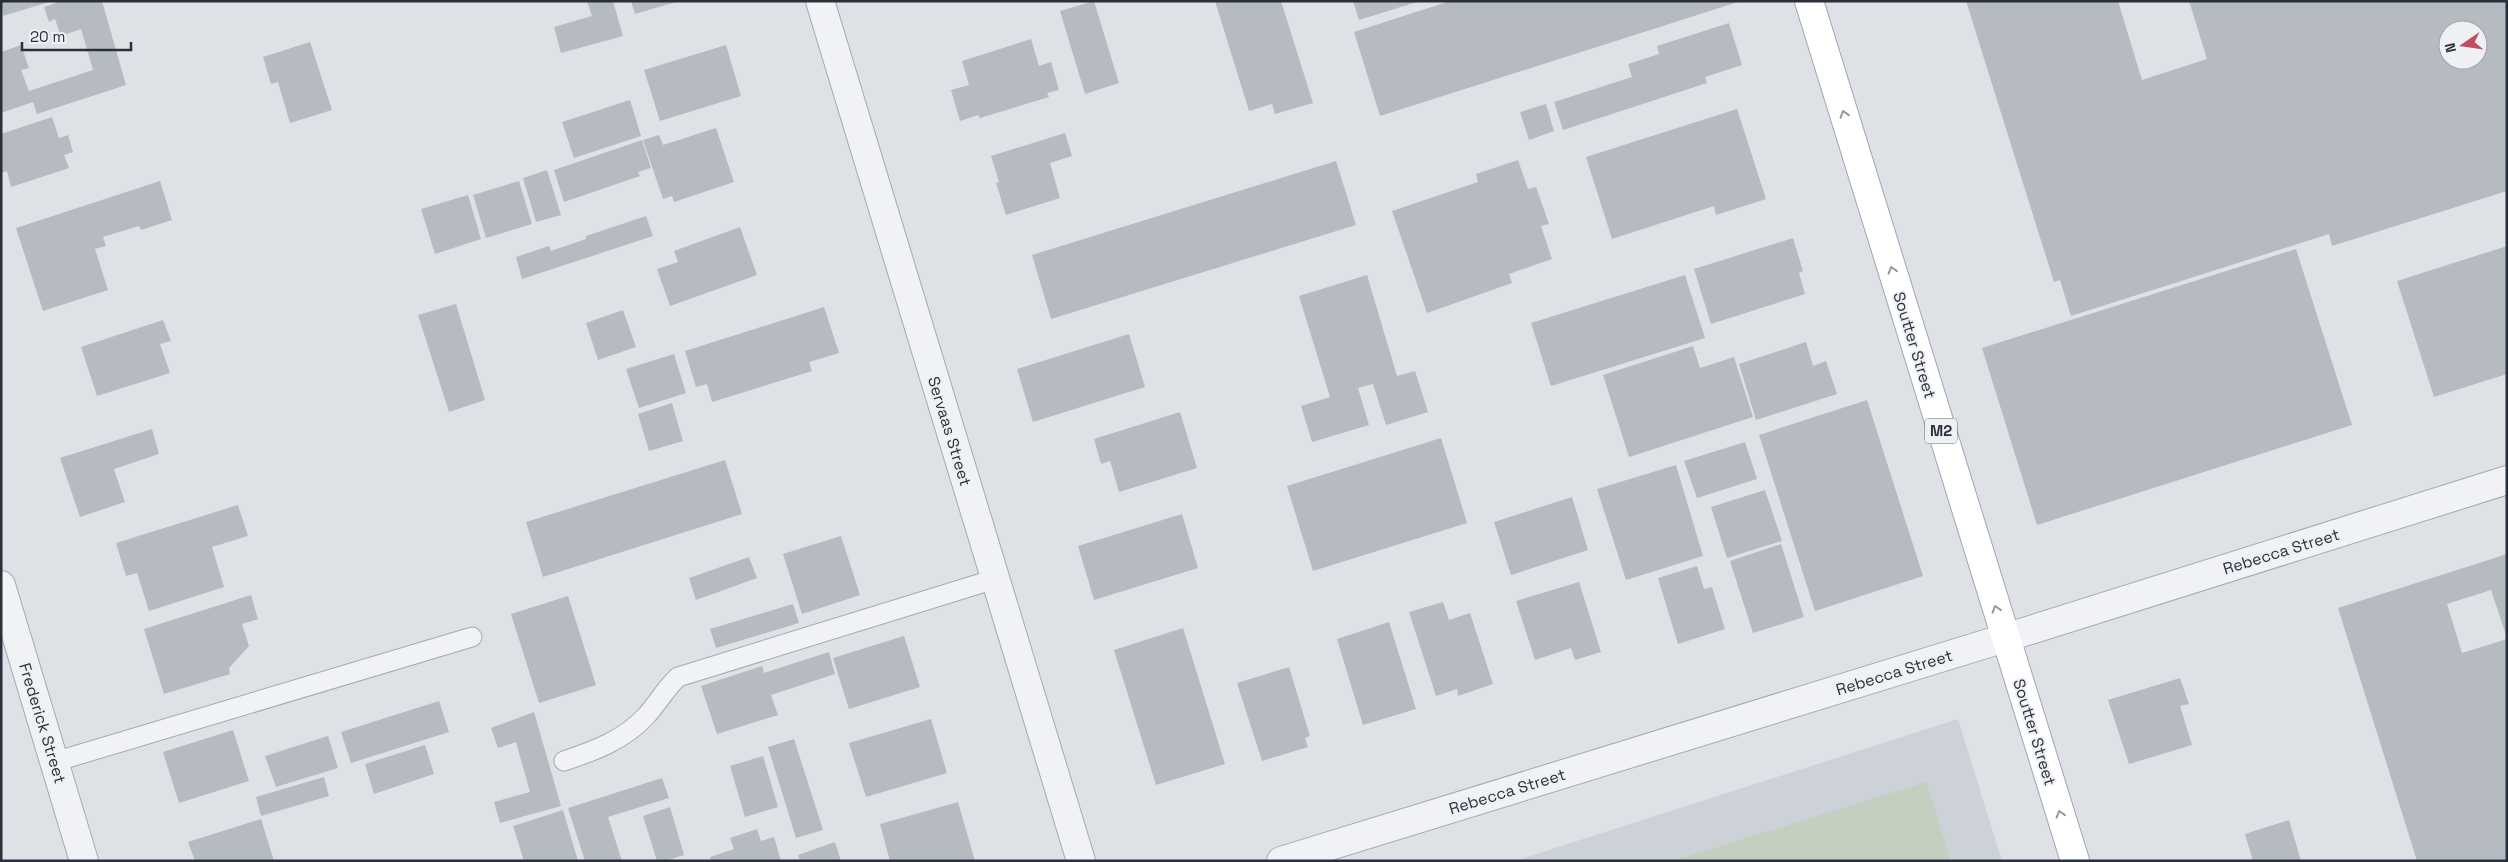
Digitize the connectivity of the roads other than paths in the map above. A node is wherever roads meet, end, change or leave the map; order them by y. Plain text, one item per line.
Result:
1 (820, 1) edge
2 (1808, 1) edge
3 (2507, 480) edge
4 (996, 579) junction
5 (1, 585) edge
6 (472, 637) dead end
7 (2005, 638) junction
8 (564, 761) dead end
9 (54, 762) junction
10 (84, 861) edge
11 (1080, 861) edge
12 (1281, 861) edge
13 (2075, 861) edge

1 - 4 street, Servaas Street
7 -> 2 main road, Soutter Street / M2
3 - 7 street, Rebecca Street
4 - 8 lane
4 - 11 street, Servaas Street
5 - 9 street, Frederick Street
6 - 9 lane
7 - 12 street, Rebecca Street
13 -> 7 main road, Soutter Street / M2
9 - 10 street, Frederick Street

